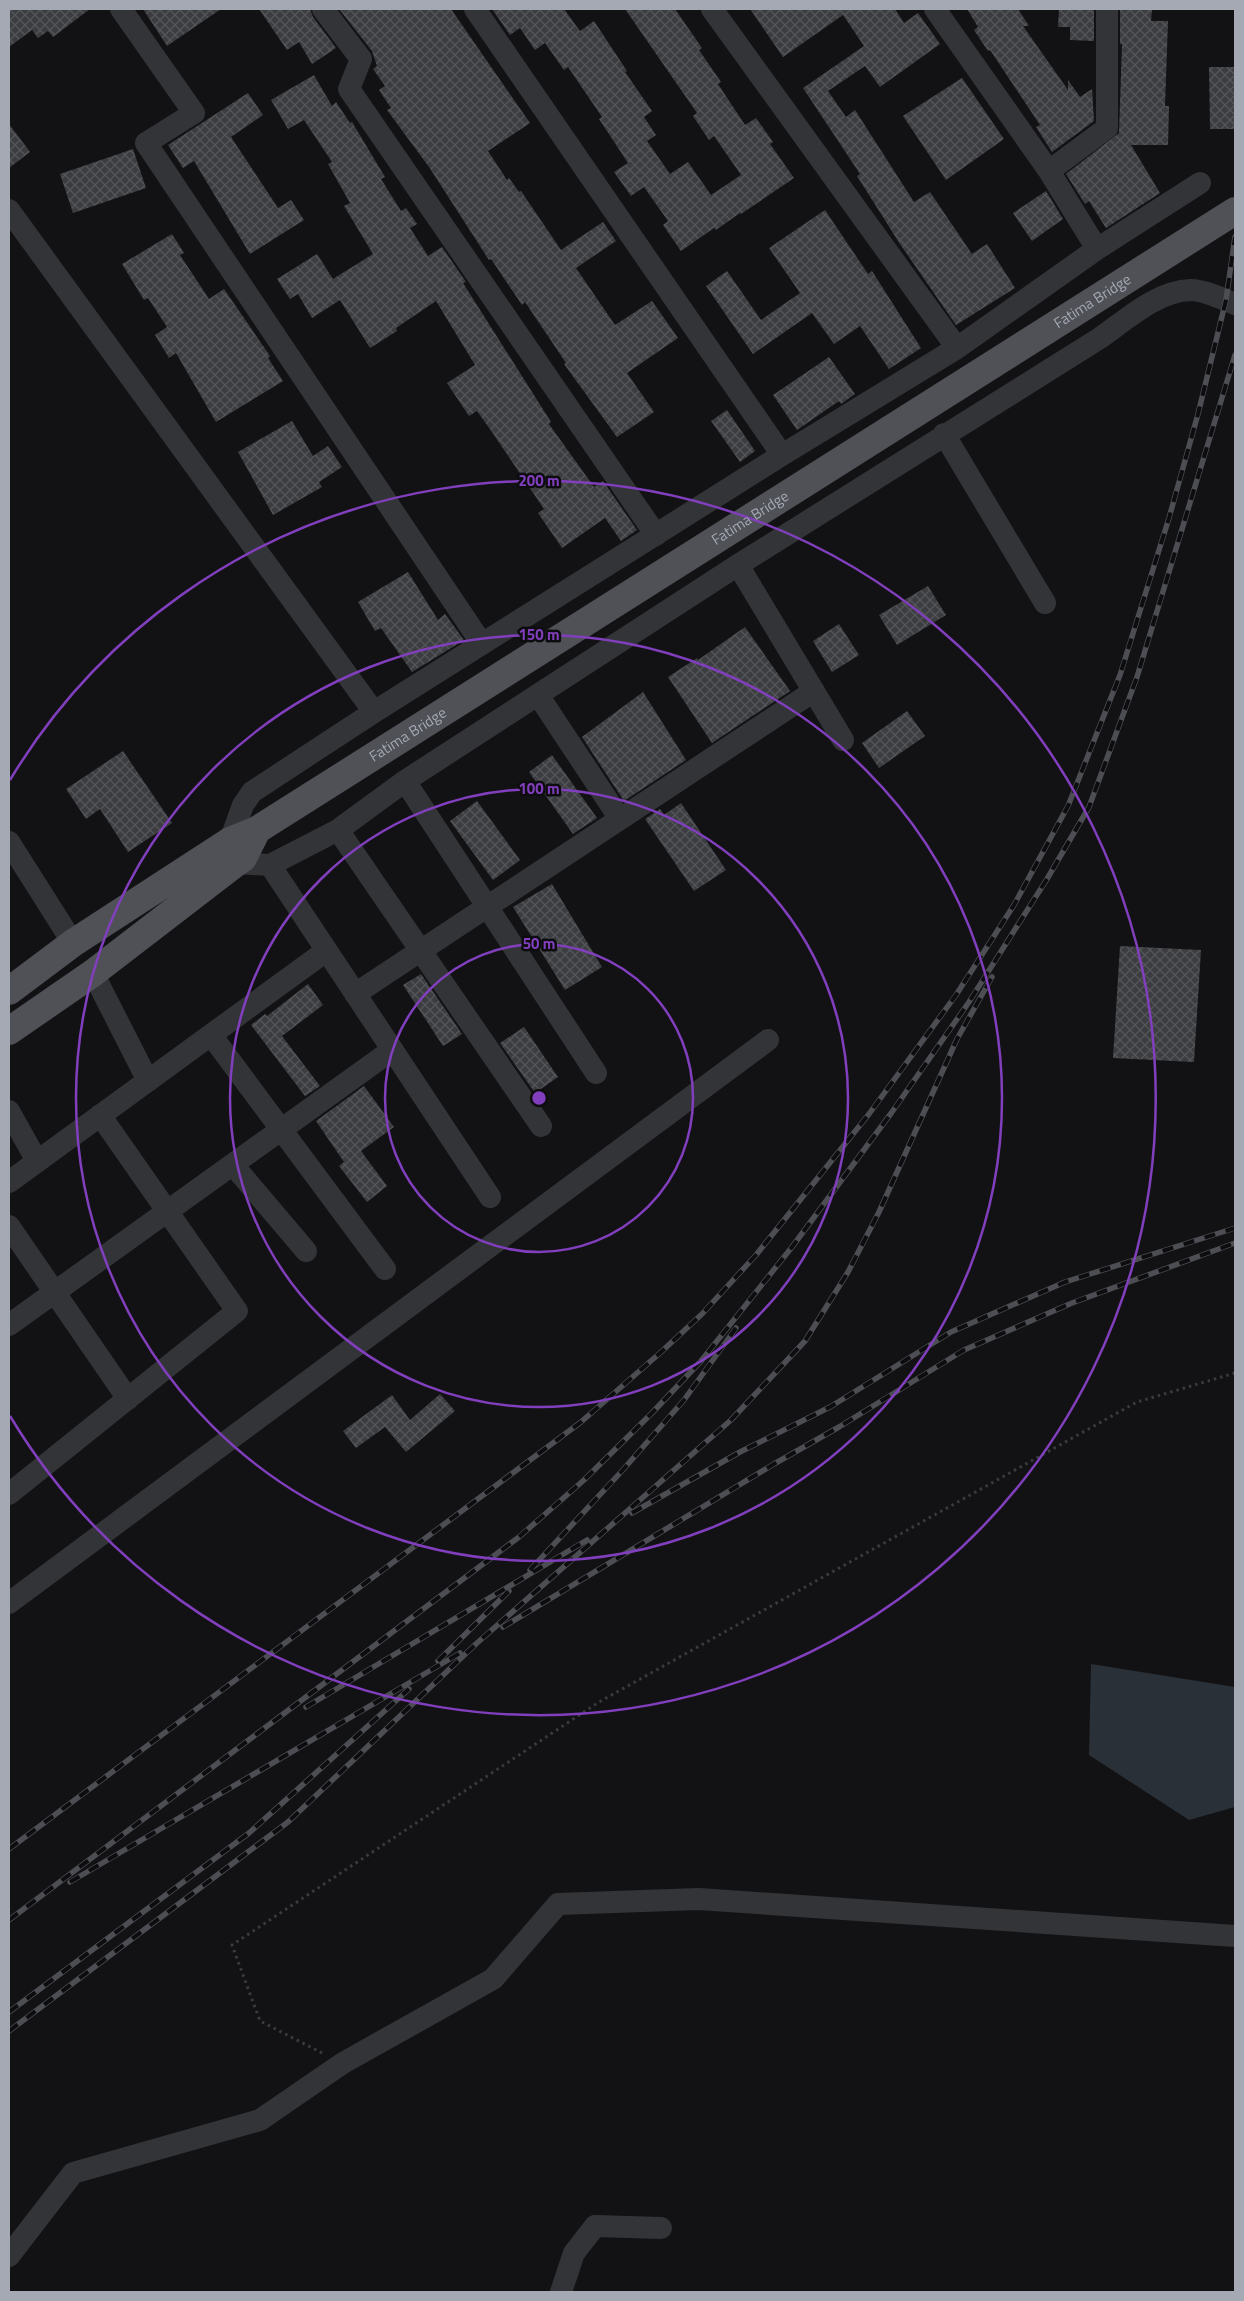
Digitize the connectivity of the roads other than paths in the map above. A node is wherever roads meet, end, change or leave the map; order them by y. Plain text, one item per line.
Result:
1 (121, 9) edge
2 (323, 9) edge
3 (475, 9) edge
4 (712, 9) edge
5 (935, 9) edge
6 (1107, 9) edge
7 (1049, 171) junction
8 (1200, 183) dead end
9 (9, 210) edge
10 (1235, 211) edge
11 (1097, 249) junction
12 (1235, 304) edge
13 (957, 348) junction
14 (944, 434) junction
15 (782, 455) junction
16 (656, 535) junction
17 (738, 565) junction
18 (1045, 603) dead end
19 (482, 644) junction
20 (814, 691) junction
21 (538, 695) junction
22 (374, 712) junction
23 (842, 740) dead end
24 (405, 781) junction
25 (620, 819) junction
26 (338, 830) junction
27 (9, 842) edge
28 (233, 852) junction
29 (270, 865) junction
30 (487, 906) junction
31 (74, 943) junction
32 (326, 951) junction
33 (420, 951) junction
34 (93, 973) junction
35 (9, 991) edge
36 (355, 994) junction
37 (9, 1031) edge
38 (211, 1035) junction
39 (768, 1040) dead end
40 (392, 1050) junction
41 (596, 1073) dead end
42 (148, 1081) junction
43 (9, 1111) edge
44 (100, 1115) junction
45 (541, 1126) dead end
46 (282, 1129) junction
47 (37, 1161) junction
48 (233, 1164) junction
49 (9, 1182) edge
50 (490, 1197) dead end
51 (167, 1212) junction
52 (9, 1226) edge
53 (306, 1250) dead end
54 (385, 1269) dead end
55 (55, 1292) junction
56 (9, 1325) edge
57 (128, 1398) junction
58 (12, 1484) edge
59 (9, 1603) edge
60 (1235, 1936) edge
61 (661, 2228) dead end
62 (9, 2256) edge
63 (562, 2292) edge

1 - 19 street
2 - 16 street
3 - 15 street
4 - 13 street
5 - 7 street
6 - 7 street
7 - 11 street
8 - 11 street
9 - 22 street
10 - 28 main road, Fatima Bridge
11 - 13 street
12 - 14 street
13 - 15 street
14 - 17 street
14 - 18 street
15 - 16 street
16 - 19 street
17 - 20 street
17 - 21 street
19 - 22 street
20 - 23 street
20 - 25 street
21 - 24 street
21 - 25 street
22 - 28 street
24 - 26 street
24 - 30 street
25 - 30 street
26 - 29 street
26 - 33 street
27 - 31 street
28 - 29 street
28 - 31 main road
28 - 34 main road
29 - 32 street
30 - 33 street
30 - 41 street
31 - 35 main road
32 - 36 street
32 - 38 street
33 - 36 street
33 - 45 street
34 - 37 main road
34 - 42 street
36 - 40 street
38 - 42 street
38 - 46 street
39 - 59 street
40 - 46 street
40 - 50 street
42 - 44 street
43 - 47 street
44 - 47 street
44 - 51 street
46 - 48 street
46 - 54 street
47 - 49 street
48 - 51 street
48 - 53 street
51 - 55 street
51 - 57 street
52 - 55 street
55 - 56 street
55 - 57 street
57 - 58 street
60 - 62 street
61 - 63 street

